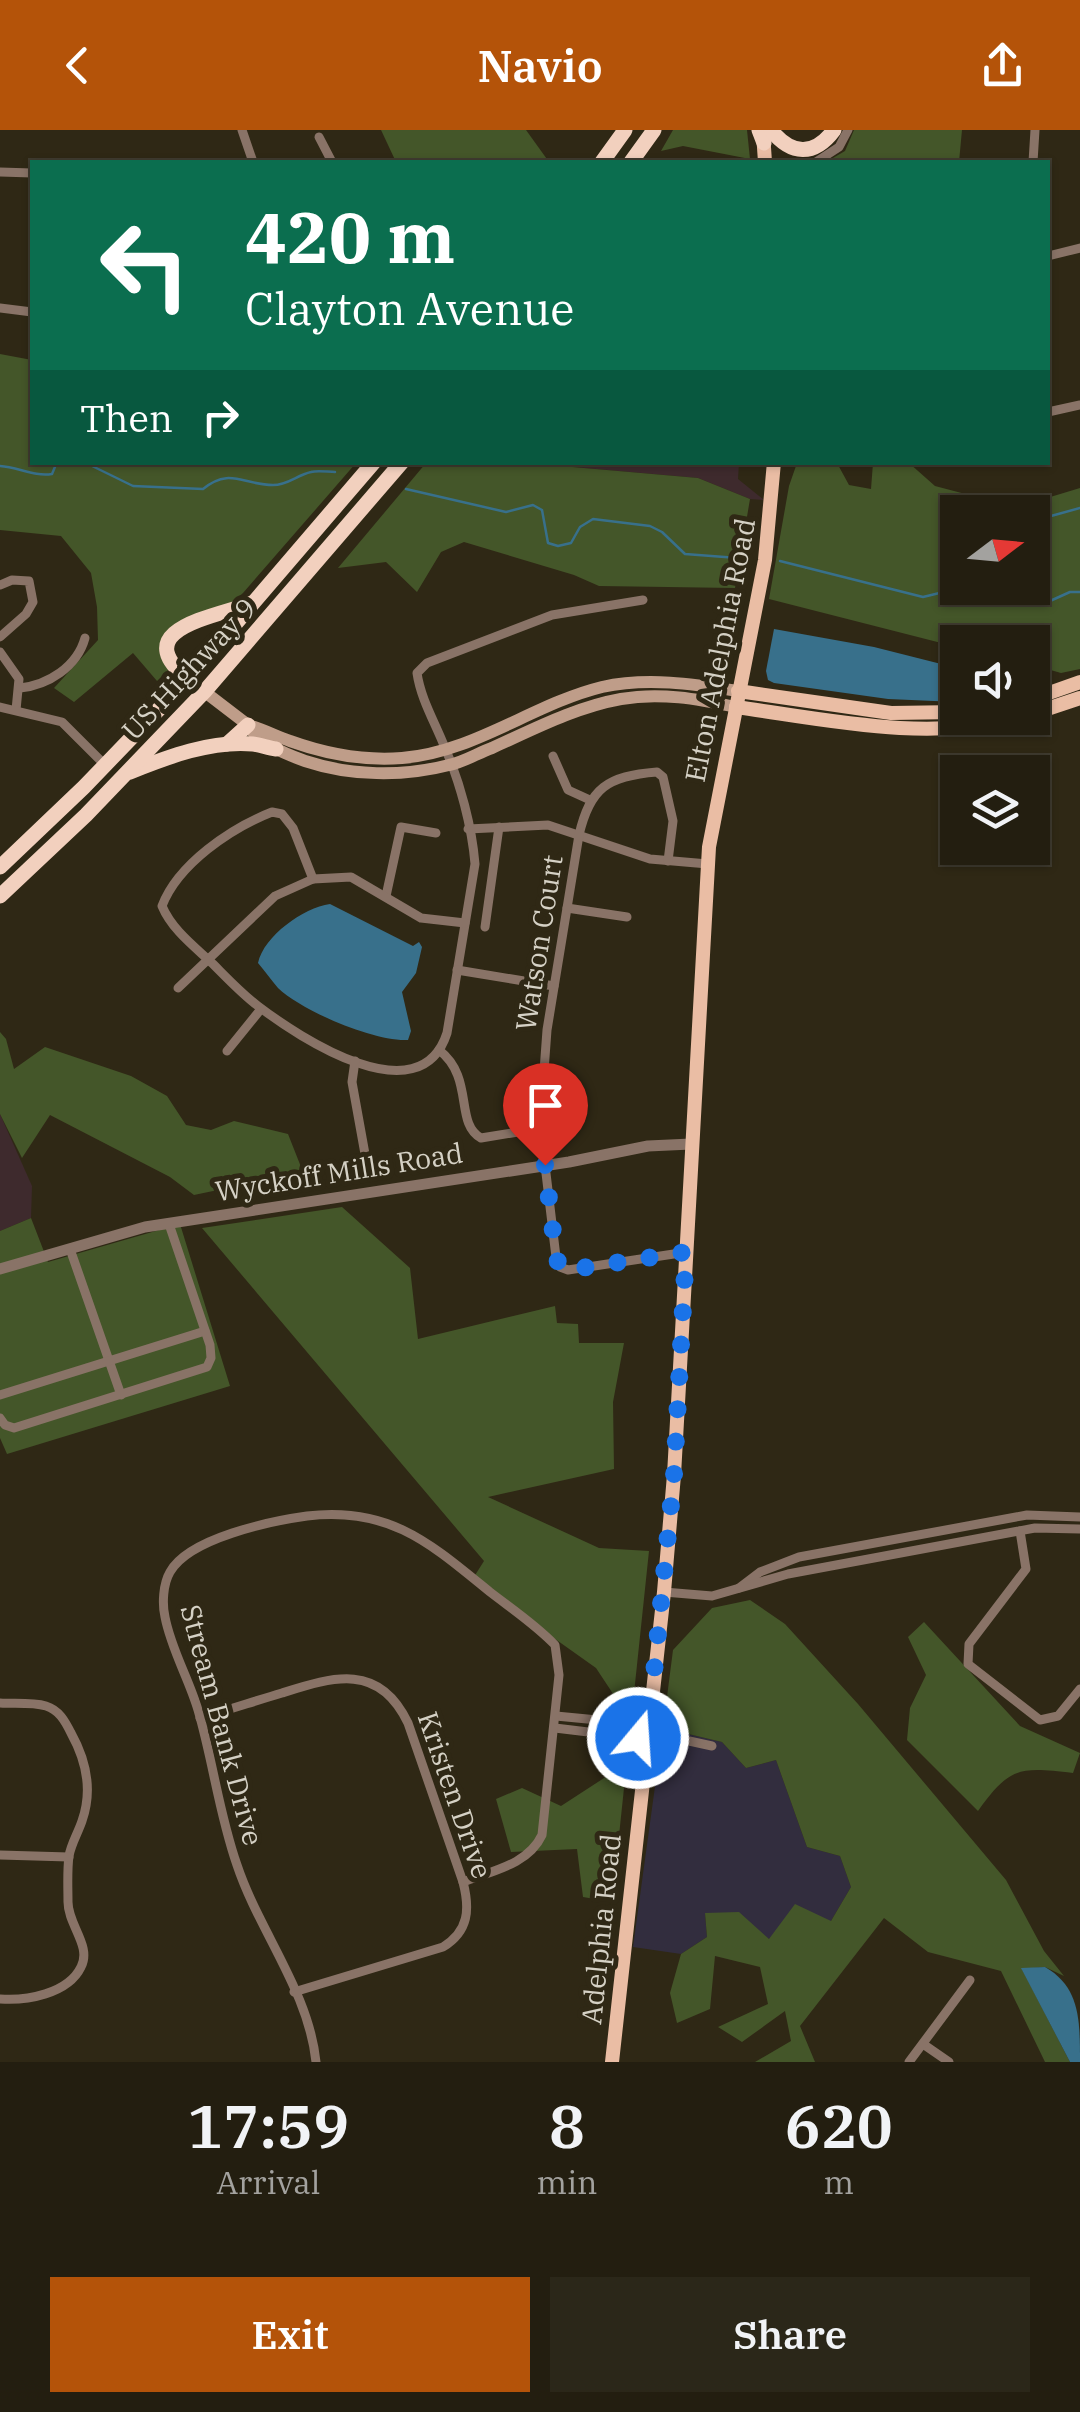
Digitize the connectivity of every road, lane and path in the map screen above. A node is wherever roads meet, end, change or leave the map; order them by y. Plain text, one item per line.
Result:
1 (242, 130) edge
2 (654, 130) edge
3 (834, 130) edge
4 (848, 130) edge
5 (1035, 130) edge
6 (624, 131) edge
7 (319, 137) dead end
8 (766, 145) edge
9 (252, 160) edge
10 (331, 160) edge
11 (603, 160) edge
12 (632, 160) edge
13 (819, 160) edge
14 (1032, 160) edge
15 (0, 172) edge
16 (30, 173) edge
17 (1080, 248) edge
18 (1050, 256) edge
19 (0, 308) edge
20 (30, 312) edge
21 (1080, 405) edge
22 (1050, 412) edge
23 (369, 465) edge
24 (399, 465) edge
25 (774, 465) edge
26 (0, 585) edge
27 (644, 600) dead end
28 (256, 602) junction
29 (0, 637) edge
30 (85, 638) dead end
31 (0, 652) edge
32 (188, 679) junction
33 (1080, 682) edge
34 (20, 688) junction
35 (204, 691) junction
36 (1050, 693) edge
37 (1080, 698) edge
38 (737, 699) junction
39 (0, 707) edge
40 (1050, 708) edge
41 (16, 710) junction
42 (940, 712) edge
43 (248, 725) junction
44 (940, 728) edge
45 (226, 744) junction
46 (276, 749) junction
47 (553, 756) dead end
48 (449, 758) junction
49 (105, 766) junction
50 (126, 773) junction
51 (590, 800) junction
52 (499, 826) junction
53 (468, 828) junction
54 (436, 833) dead end
55 (579, 836) junction
56 (668, 861) junction
57 (708, 864) junction
58 (0, 866) edge
59 (313, 878) junction
60 (0, 896) edge
61 (386, 896) junction
62 (567, 908) junction
63 (627, 917) dead end
64 (465, 923) junction
65 (485, 927) dead end
66 (207, 958) junction
67 (457, 970) junction
68 (554, 986) junction
69 (178, 988) dead end
70 (261, 1009) junction
71 (439, 1050) junction
72 (228, 1051) dead end
73 (355, 1061) junction
74 (691, 1144) junction
75 (364, 1154) dead end
76 (545, 1165) junction
77 (169, 1224) junction
78 (70, 1249) junction
79 (686, 1252) junction
80 (0, 1269) edge
81 (205, 1331) junction
82 (110, 1360) junction
83 (120, 1395) junction
84 (0, 1396) edge
85 (0, 1418) edge
86 (1080, 1517) edge
87 (1080, 1528) edge
88 (1020, 1531) junction
89 (738, 1590) junction
90 (664, 1592) junction
91 (1080, 1688) edge
92 (0, 1703) edge
93 (556, 1716) junction
94 (200, 1718) junction
95 (555, 1728) junction
96 (648, 1732) junction
97 (712, 1746) dead end
98 (0, 1855) edge
99 (69, 1858) junction
100 (462, 1882) junction
101 (970, 1980) dead end
102 (294, 1992) junction
103 (0, 1999) edge
104 (923, 2044) junction
105 (316, 2062) edge
106 (612, 2062) edge
107 (909, 2062) edge
108 (949, 2062) edge

1 - 9 street
2 - 12 highway
3 - 8 highway
4 - 13 street
5 - 14 street
6 - 11 highway
7 - 10 street
15 - 16 street
17 - 18 street
19 - 20 street
21 - 22 street
23 - 28 highway, US Highway 9
24 - 35 highway, US Highway 9
25 - 38 main road, Elton Adelphia Road
26 - 29 street
27 - 48 street
28 - 32 highway, US Highway 9
28 - 32 highway
30 - 34 street
31 - 34 street
32 - 35 main road
32 - 49 highway, US Highway 9
33 - 36 main road
34 - 41 street
35 - 43 main road
35 - 50 highway, US Highway 9
37 - 40 main road
38 - 42 main road
38 - 44 main road
38 - 48 main road
38 - 57 main road, Elton Adelphia Road
39 - 41 street
41 - 49 street
43 - 45 highway
43 - 46 main road
43 - 48 main road
45 - 46 highway
45 - 50 highway
46 - 48 main road
47 - 51 street
48 - 53 street
49 - 58 highway, US Highway 9
50 - 60 highway, US Highway 9
51 - 55 street, Watson Court
51 - 56 street
52 - 53 street
52 - 55 street
52 - 65 street
53 - 64 street
54 - 61 street
55 - 56 street
55 - 62 street, Watson Court
56 - 57 street
57 - 74 main road, Adelphia Road
59 - 61 street
59 - 66 street
59 - 66 street
61 - 64 street
62 - 63 street
62 - 68 street, Watson Court
64 - 67 street
66 - 69 street
66 - 70 street
67 - 68 street
67 - 71 street
68 - 71 street, Watson Court
70 - 72 street
70 - 73 street
71 - 73 street
73 - 75 street
74 - 76 street, Wyckoff Mills Road
74 - 79 main road, Adelphia Road
76 - 77 street, Wyckoff Mills Road
76 - 79 street
77 - 78 street, Wyckoff Mills Road
77 - 81 street
78 - 80 street, Wyckoff Mills Road
78 - 82 street
79 - 90 main road, Adelphia Road
81 - 82 street
81 - 83 street
82 - 83 street
82 - 84 street
83 - 85 street
86 - 89 street
87 - 88 street
88 - 89 street
88 - 91 street
89 - 90 street
90 - 96 main road, Adelphia Road
92 - 99 street
93 - 94 street, Stream Bank Drive
93 - 95 street, Stream Bank Drive
93 - 96 street
94 - 100 street, Kristen Drive
94 - 102 street, Stream Bank Drive
95 - 96 street
95 - 100 street, Stream Bank Drive
96 - 97 street
96 - 106 main road, Adelphia Road
98 - 99 street
99 - 103 street
100 - 102 street, Kristen Drive
101 - 104 street
102 - 105 street, Stream Bank Drive
104 - 107 street
104 - 108 street

